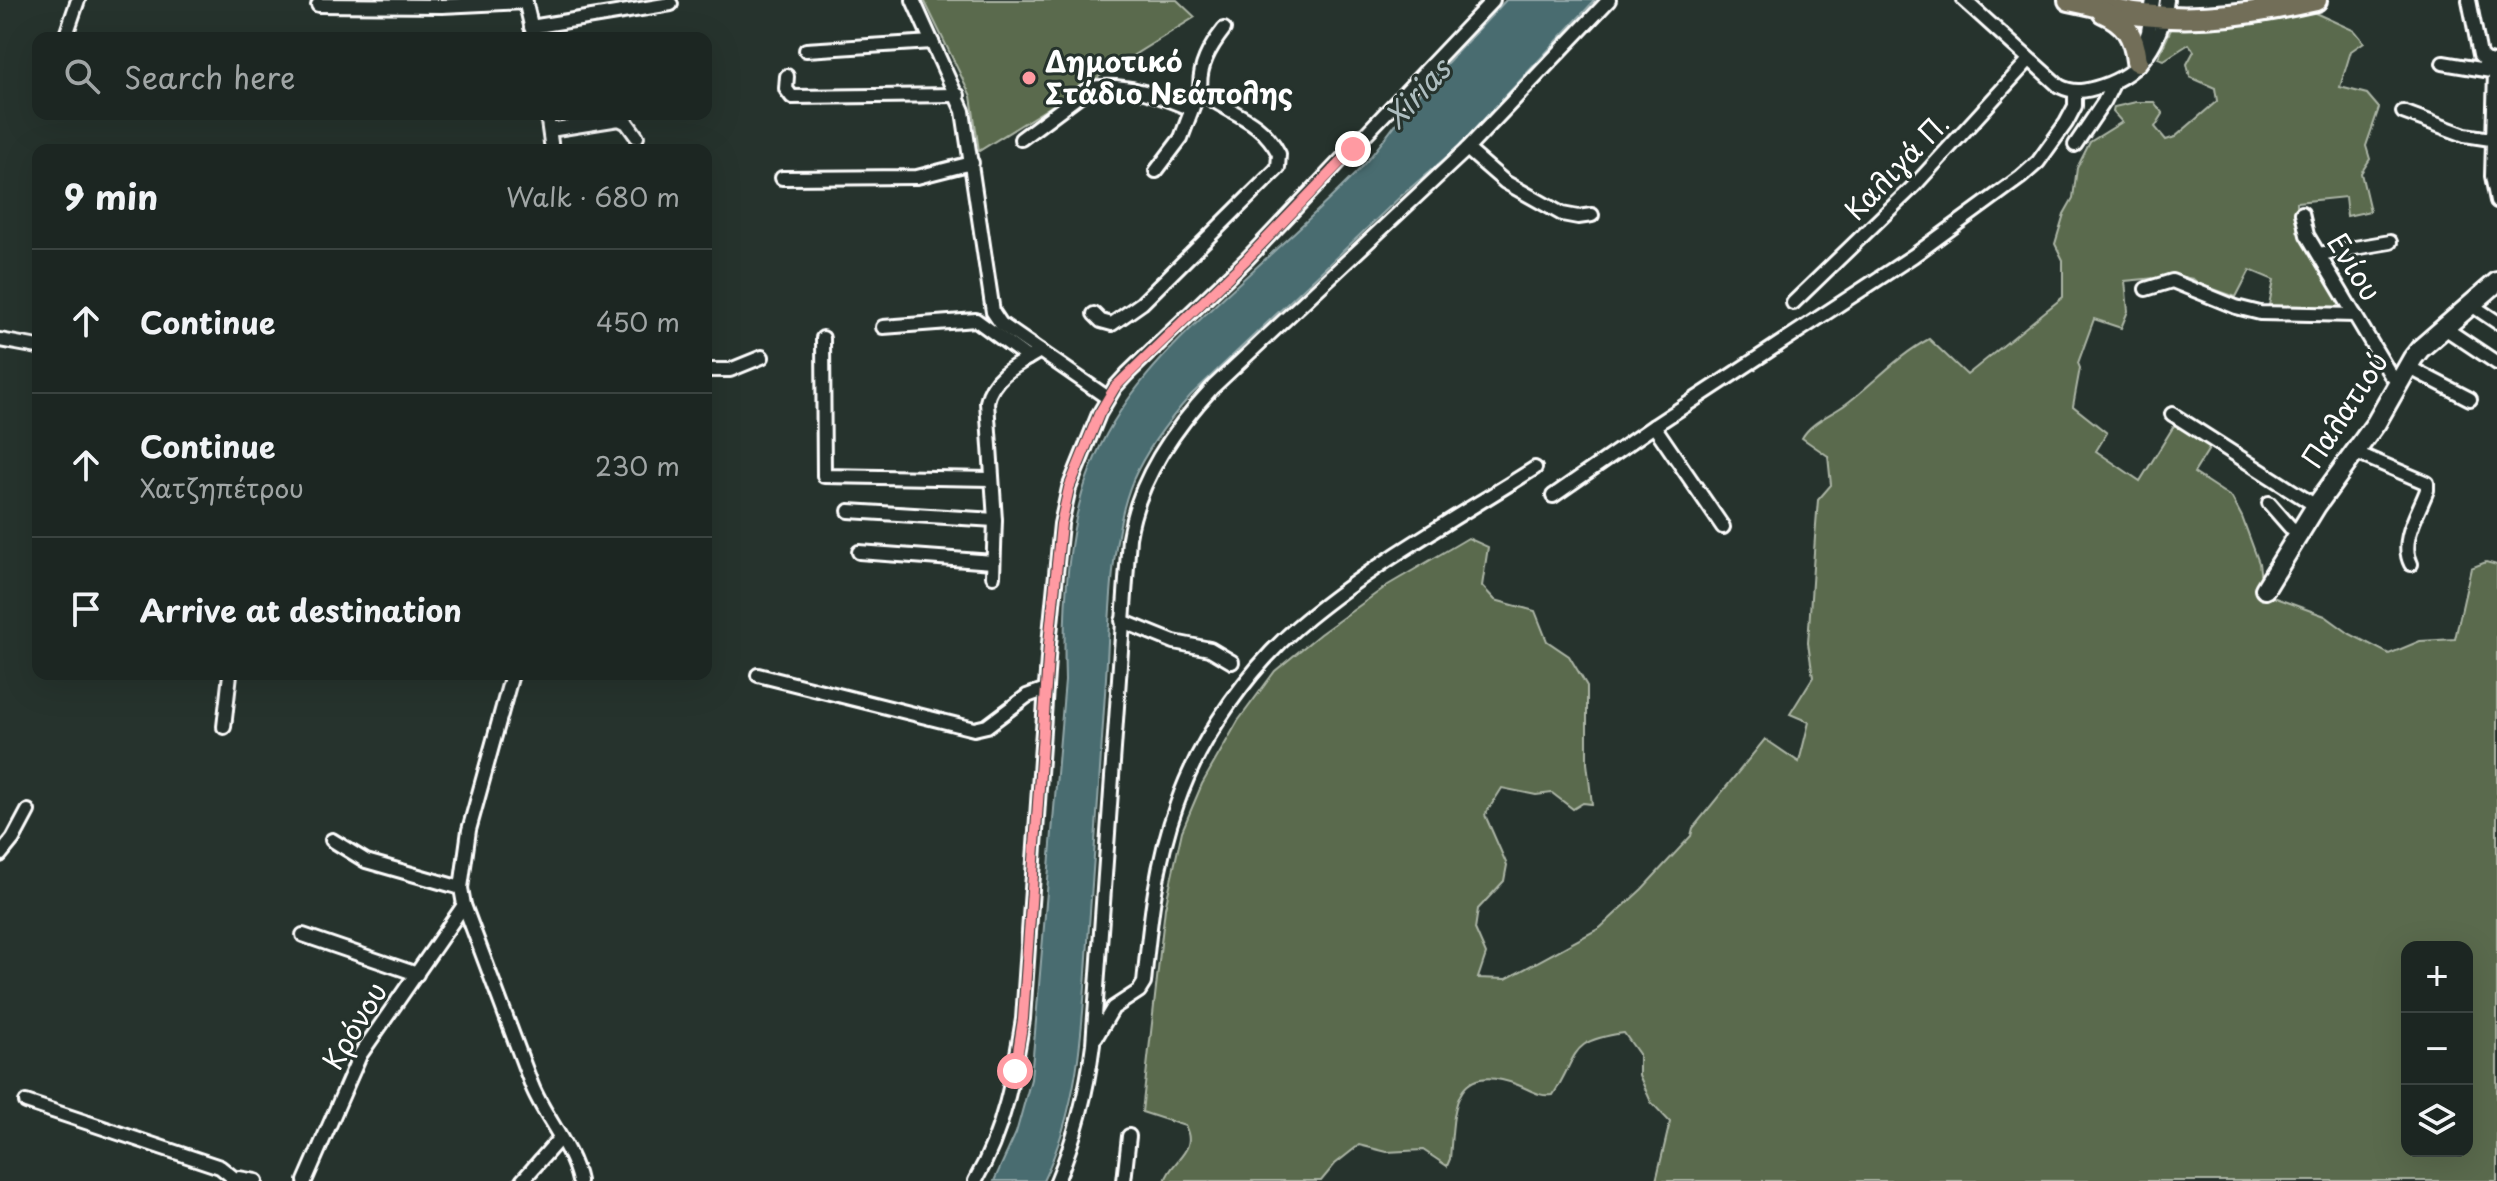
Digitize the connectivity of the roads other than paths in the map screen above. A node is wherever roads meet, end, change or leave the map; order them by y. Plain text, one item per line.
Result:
1 (78, 0) edge
2 (913, 0) edge
3 (1493, 0) edge
4 (1609, 0) edge
5 (1964, 0) edge
6 (2316, 0) edge
7 (2469, 0) edge
8 (526, 1) edge
9 (2079, 2) edge
10 (671, 4) dead end
11 (318, 5) dead end
12 (2159, 8) edge
13 (1224, 29) dead end
14 (67, 32) edge
15 (532, 32) edge
16 (537, 32) edge
17 (932, 42) junction
18 (806, 50) dead end
19 (2029, 60) junction
20 (2443, 63) dead end
21 (2135, 66) junction
22 (2496, 69) edge
23 (787, 76) dead end
24 (2114, 82) junction
25 (1200, 88) junction
26 (2075, 92) junction
27 (958, 95) junction
28 (1191, 109) junction
29 (2403, 112) dead end
30 (548, 120) edge
31 (613, 120) edge
32 (621, 120) edge
33 (550, 130) junction
34 (637, 137) dead end
35 (1021, 139) dead end
36 (2495, 140) edge
37 (551, 144) edge
38 (2075, 145) dead end
39 (1467, 149) junction
40 (972, 163) junction
41 (1156, 171) dead end
42 (782, 178) dead end
43 (2497, 201) edge
44 (2302, 213) dead end
45 (1592, 215) dead end
46 (2390, 242) dead end
47 (2319, 254) junction
48 (2497, 282) edge
49 (2146, 289) dead end
50 (1793, 303) dead end
51 (2473, 306) junction
52 (1094, 314) dead end
53 (2355, 315) junction
54 (2497, 322) edge
55 (883, 327) dead end
56 (2446, 329) junction
57 (823, 338) dead end
58 (0, 340) edge
59 (32, 346) edge
60 (1040, 351) junction
61 (762, 357) dead end
62 (1028, 358) junction
63 (2497, 363) edge
64 (712, 370) edge
65 (2404, 375) junction
66 (1108, 398) junction
67 (2470, 399) dead end
68 (2172, 414) dead end
69 (1654, 426) junction
70 (2354, 452) junction
71 (1535, 468) dead end
72 (991, 479) junction
73 (1553, 496) dead end
74 (2269, 503) dead end
75 (2316, 506) junction
76 (849, 511) dead end
77 (995, 520) junction
78 (1723, 527) dead end
79 (2299, 532) junction
80 (859, 552) dead end
81 (993, 562) junction
82 (2411, 564) dead end
83 (993, 576) dead end
84 (2265, 589) dead end
85 (1122, 621) junction
86 (1232, 662) dead end
87 (758, 675) dead end
88 (229, 680) edge
89 (510, 680) edge
90 (1046, 689) junction
91 (224, 727) dead end
92 (28, 811) dead end
93 (332, 840) dead end
94 (0, 855) edge
95 (461, 888) junction
96 (464, 905) junction
97 (303, 935) dead end
98 (417, 974) junction
99 (1093, 1044) junction
100 (26, 1102) dead end
101 (1129, 1136) dead end
102 (559, 1139) junction
103 (233, 1180) edge
104 (256, 1181) edge
105 (305, 1181) edge
106 (522, 1181) edge
107 (579, 1181) edge
108 (975, 1181) edge
109 (1057, 1181) edge
110 (1124, 1181) edge

1 - 14 street
2 - 17 street
3 - 66 street
4 - 39 street
5 - 19 street
6 - 12 main road
7 - 22 street
8 - 11 street
8 - 15 street
9 - 12 main road
9 - 21 main road
10 - 16 street
12 - 21 street
13 - 25 street
17 - 18 street
17 - 27 street
19 - 26 street
19 - 50 street, Καλιγά Π.
20 - 22 street
21 - 24 street
22 - 36 street
23 - 27 street
24 - 26 street
24 - 38 street
25 - 28 street
25 - 52 street
26 - 69 street
27 - 40 street
28 - 35 street
28 - 41 street
29 - 36 street
30 - 33 street
31 - 33 street
32 - 34 street
33 - 37 street
36 - 43 street
39 - 45 street
39 - 85 street
40 - 42 street
40 - 60 street
44 - 47 street, Ενίου
46 - 47 street
47 - 53 street, Ενίου
48 - 51 street, Παλατιού
49 - 53 street
51 - 54 street
51 - 56 street, Παλατιού
53 - 65 street, Ενίου
55 - 62 street
56 - 63 street
56 - 65 street, Παλατιού
57 - 72 street
58 - 59 street
60 - 62 street
60 - 66 street
61 - 64 street
62 - 72 street
65 - 67 street
65 - 70 street, Παλατιού
66 - 90 street
68 - 75 street
69 - 73 street
69 - 78 street
70 - 75 street, Παλατιού
70 - 82 street
71 - 99 street
72 - 77 street
74 - 79 street
75 - 79 street, Παλατιού
76 - 77 street
77 - 81 street
79 - 84 street, Παλατιού
80 - 81 street
81 - 83 street
85 - 86 street
85 - 99 street
87 - 90 street
88 - 91 street
89 - 95 street
90 - 108 street
92 - 94 street
93 - 95 street
95 - 96 street
96 - 98 street, Κρόνου
96 - 102 street
97 - 98 street
98 - 105 street, Κρόνου
99 - 109 street
100 - 103 street
101 - 110 street
102 - 106 street
102 - 107 street
103 - 104 street

